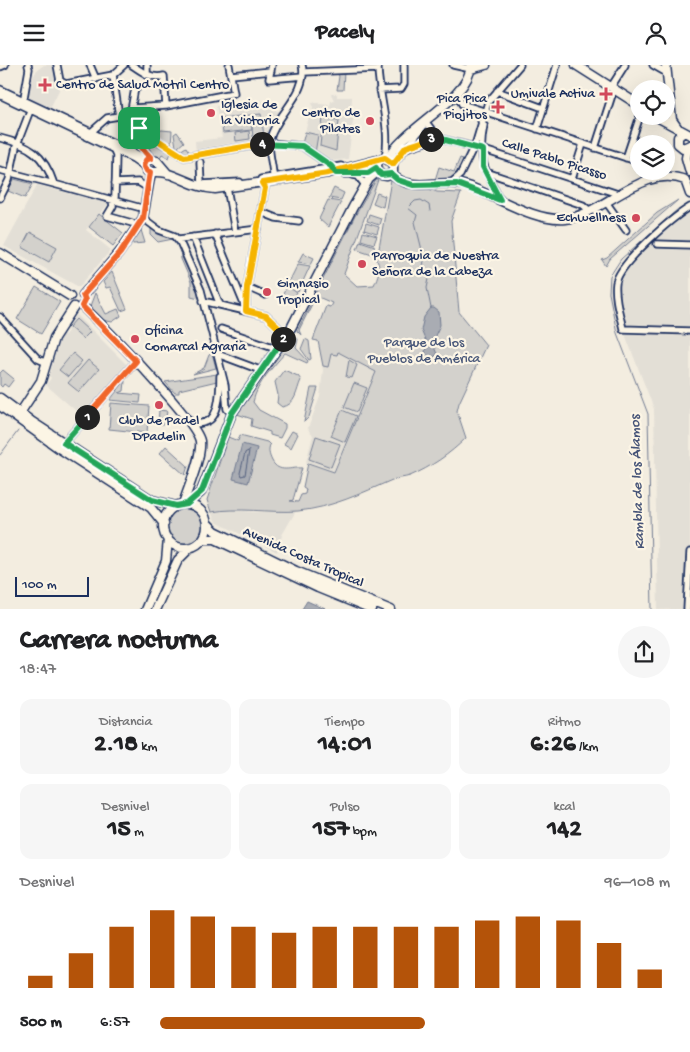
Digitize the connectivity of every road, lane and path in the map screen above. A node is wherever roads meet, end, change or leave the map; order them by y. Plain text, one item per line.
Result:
1 (5, 65) edge
2 (28, 65) edge
3 (57, 65) edge
4 (90, 65) edge
5 (124, 65) edge
6 (132, 65) edge
7 (147, 65) edge
8 (229, 65) edge
9 (302, 65) edge
10 (452, 65) edge
11 (486, 65) edge
12 (520, 65) edge
13 (557, 65) edge
14 (625, 65) edge
15 (653, 65) edge
16 (581, 66) edge
17 (0, 67) edge
18 (404, 67) edge
19 (471, 67) edge
20 (272, 68) edge
21 (666, 69) edge
22 (303, 74) junction
23 (114, 75) junction
24 (147, 75) junction
25 (231, 75) junction
26 (96, 79) junction
27 (137, 88) dead end
28 (612, 88) junction
29 (0, 89) edge
30 (379, 90) junction
31 (497, 91) junction
32 (0, 94) edge
33 (457, 94) junction
34 (630, 99) edge
35 (23, 102) junction
36 (488, 102) junction
37 (166, 106) junction
38 (133, 108) junction
39 (475, 108) junction
40 (544, 108) junction
41 (30, 109) junction
42 (484, 111) junction
43 (119, 116) junction
44 (129, 121) junction
45 (481, 121) junction
46 (424, 122) junction
47 (675, 124) edge
48 (637, 125) edge
49 (671, 125) edge
50 (135, 129) junction
51 (537, 129) junction
52 (88, 133) junction
53 (687, 133) edge
54 (0, 138) edge
55 (438, 138) junction
56 (18, 141) junction
57 (270, 143) junction
58 (386, 143) junction
59 (583, 144) junction
60 (689, 146) edge
61 (402, 147) junction
62 (472, 147) junction
63 (113, 148) junction
64 (595, 148) junction
65 (483, 150) junction
66 (626, 158) junction
67 (630, 159) edge
68 (147, 160) junction
69 (200, 162) dead end
70 (383, 163) junction
71 (687, 164) junction
72 (0, 170) edge
73 (163, 170) junction
74 (332, 170) junction
75 (150, 172) junction
76 (347, 172) junction
77 (690, 172) edge
78 (11, 173) junction
79 (486, 173) junction
80 (391, 174) junction
81 (678, 177) joint
82 (273, 179) junction
83 (572, 179) junction
84 (657, 180) edge
85 (115, 183) junction
86 (262, 183) junction
87 (54, 184) junction
88 (202, 184) junction
89 (449, 184) junction
90 (365, 185) junction
91 (148, 188) junction
92 (227, 188) junction
93 (690, 194) edge
94 (618, 195) junction
95 (0, 198) edge
96 (112, 199) junction
97 (500, 200) junction
98 (606, 202) junction
99 (690, 207) edge
100 (145, 209) junction
101 (590, 211) junction
102 (261, 212) junction
103 (138, 221) junction
104 (299, 221) dead end
105 (258, 229) junction
106 (626, 230) dead end
107 (235, 232) junction
108 (215, 234) junction
109 (193, 237) junction
110 (179, 239) junction
111 (657, 244) dead end
112 (690, 245) edge
113 (0, 253) edge
114 (247, 287) junction
115 (83, 295) junction
116 (264, 295) dead end
117 (70, 296) junction
118 (203, 301) junction
119 (220, 305) junction
120 (78, 307) junction
121 (246, 311) junction
122 (0, 317) edge
123 (221, 329) dead end
124 (690, 331) edge
125 (288, 332) junction
126 (276, 348) junction
127 (220, 355) dead end
128 (136, 361) junction
129 (47, 363) junction
130 (260, 369) junction
131 (220, 372) junction
132 (0, 398) edge
133 (0, 406) edge
134 (20, 413) junction
135 (232, 413) junction
136 (192, 425) junction
137 (64, 443) junction
138 (202, 491) junction
139 (182, 505) junction
140 (202, 511) junction
141 (164, 524) junction
142 (208, 524) junction
143 (168, 539) junction
144 (203, 539) junction
145 (192, 547) junction
146 (690, 552) edge
147 (690, 556) edge
148 (145, 609) edge
149 (155, 609) edge
150 (372, 609) edge
151 (390, 609) edge
152 (687, 609) edge

1 - 17 street
2 - 35 street
3 - 26 street
4 - 26 street
5 - 23 street
6 - 24 street
7 - 24 street
8 - 25 street
9 - 22 street
10 - 19 street
11 - 19 main road
12 - 31 street
13 - 40 street
14 - 28 street
15 - 21 street
16 - 28 main road
18 - 30 street
19 - 33 main road
20 - 22 street
20 - 25 street
22 - 30 street
22 - 57 street
23 - 26 street
23 - 43 street
24 - 37 street
25 - 37 street
27 - 38 street
28 - 34 main road
28 - 64 street
29 - 35 street
30 - 58 street
31 - 36 street
31 - 40 street
32 - 35 main road
33 - 39 street
33 - 46 main road
35 - 41 main road
35 - 52 street
36 - 39 street
36 - 42 street
37 - 38 street
38 - 44 street
39 - 42 street
40 - 51 street
41 - 52 main road
41 - 56 street
42 - 45 street
42 - 51 street
43 - 44 street
43 - 52 street
44 - 50 street
45 - 62 street
45 - 65 street
46 - 55 street
46 - 61 main road
47 - 53 main road
48 - 66 street
49 - 53 main road
50 - 57 street
50 - 68 street
51 - 59 street
52 - 63 main road
52 - 68 street
53 - 60 main road
54 - 56 street
55 - 61 street
55 - 62 street, Calle Pablo Picasso
56 - 78 street
56 - 87 street
57 - 74 street
57 - 82 street
58 - 61 street
58 - 70 street
59 - 64 street
59 - 83 street
60 - 71 main road
61 - 70 main road
62 - 65 street, Calle Pablo Picasso
62 - 89 street
63 - 68 main road
63 - 85 street
64 - 66 street
65 - 79 street
65 - 83 street, Calle Pablo Picasso
66 - 67 street
68 - 73 main road
68 - 75 main road
69 - 88 street
70 - 74 main road
70 - 76 main road
70 - 80 main road
70 - 80 main road
70 - 90 main road
71 - 77 main road
71 - 81 main road
72 - 78 street
73 - 75 main road
73 - 88 street
73 - 92 main road
74 - 76 main road
74 - 82 main road
75 - 91 main road
76 - 90 street
78 - 87 street
78 - 95 street
79 - 97 street
79 - 101 street
80 - 89 main road
81 - 93 main road
82 - 86 main road
82 - 88 street
83 - 94 street, Calle Pablo Picasso
84 - 94 main road
85 - 91 street
85 - 96 street
86 - 92 main road
86 - 102 street
87 - 96 street
89 - 97 main road
90 - 125 main road
91 - 100 main road
92 - 107 street
94 - 98 main road
96 - 100 street
96 - 103 street
97 - 101 main road
98 - 101 main road
98 - 106 street
99 - 124 street
100 - 103 main road
102 - 104 street
102 - 105 street
103 - 110 street
103 - 115 main road
105 - 107 street
105 - 114 street
107 - 108 street
108 - 109 street
108 - 121 street
109 - 110 street
109 - 119 street
110 - 118 street
111 - 112 street
113 - 117 main road
114 - 116 street
114 - 121 street
115 - 117 main road
115 - 120 main road
117 - 120 main road
118 - 119 street
118 - 131 street
119 - 121 street
120 - 128 main road
120 - 129 main road
121 - 125 street
122 - 129 street
123 - 126 street
125 - 126 main road
126 - 130 main road
127 - 130 street
128 - 136 main road
128 - 137 street
129 - 134 main road
130 - 135 main road
131 - 135 street
131 - 136 street
132 - 134 main road
133 - 141 main road
134 - 137 main road
135 - 138 main road
136 - 139 main road
137 - 139 main road
138 - 139 main road
138 - 140 main road
139 - 140 main road
139 - 141 main road
140 - 142 main road
141 - 143 main road
142 - 144 main road
142 - 151 main road, Avenida Costa Tropical
143 - 145 main road
143 - 148 main road
144 - 145 main road
144 - 150 main road, Avenida Costa Tropical
145 - 149 main road
146 - 147 street
147 - 152 street

